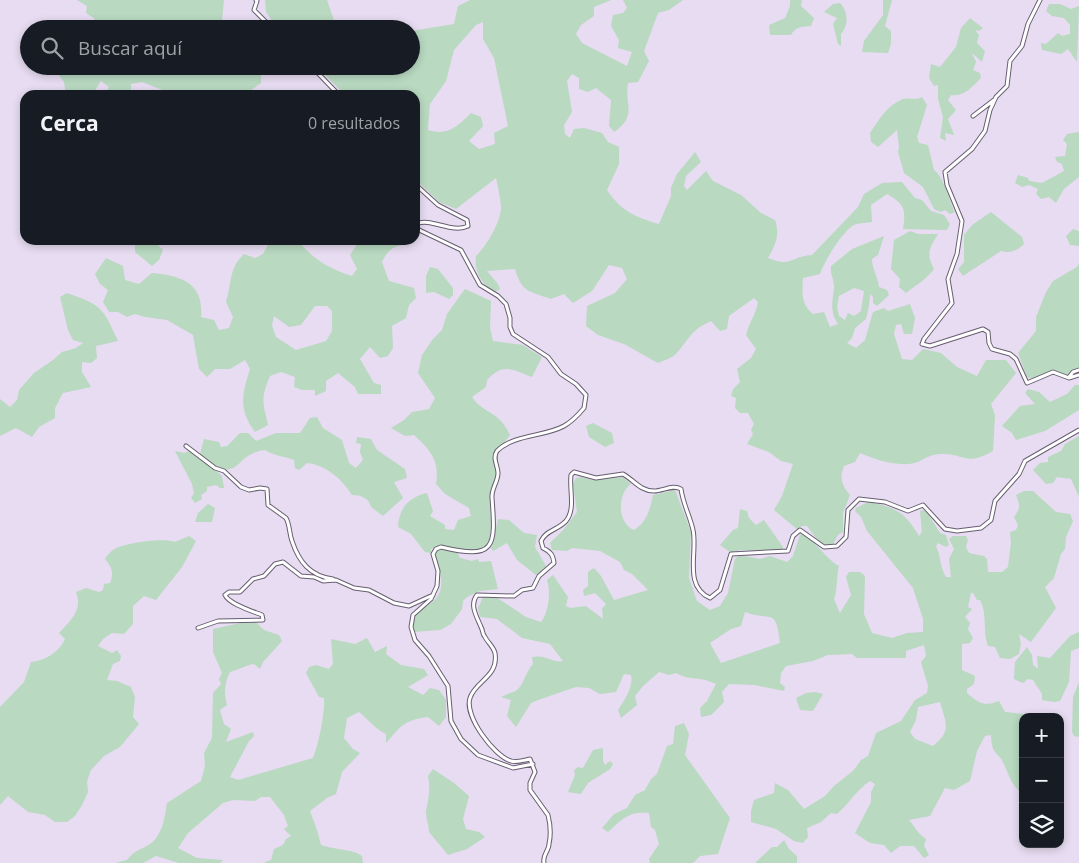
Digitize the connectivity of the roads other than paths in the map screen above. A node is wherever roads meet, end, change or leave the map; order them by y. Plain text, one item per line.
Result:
1 (256, 0) edge
2 (1040, 0) edge
3 (264, 20) edge
4 (320, 75) edge
5 (334, 90) edge
6 (996, 98) junction
7 (973, 116) dead end
8 (420, 188) edge
9 (420, 223) edge
10 (420, 229) edge
11 (1079, 370) edge
12 (1079, 375) edge
13 (1069, 378) junction
14 (1079, 430) edge
15 (186, 446) dead end
16 (336, 580) junction
17 (434, 595) junction
18 (198, 628) dead end
19 (532, 764) junction
20 (544, 863) edge

1 - 3 street
2 - 6 street
4 - 5 street
6 - 7 street
6 - 13 street
8 - 9 street
10 - 17 street
11 - 13 street
12 - 13 street
14 - 19 street
15 - 16 street
16 - 17 street
16 - 18 street
17 - 19 street
19 - 20 street

